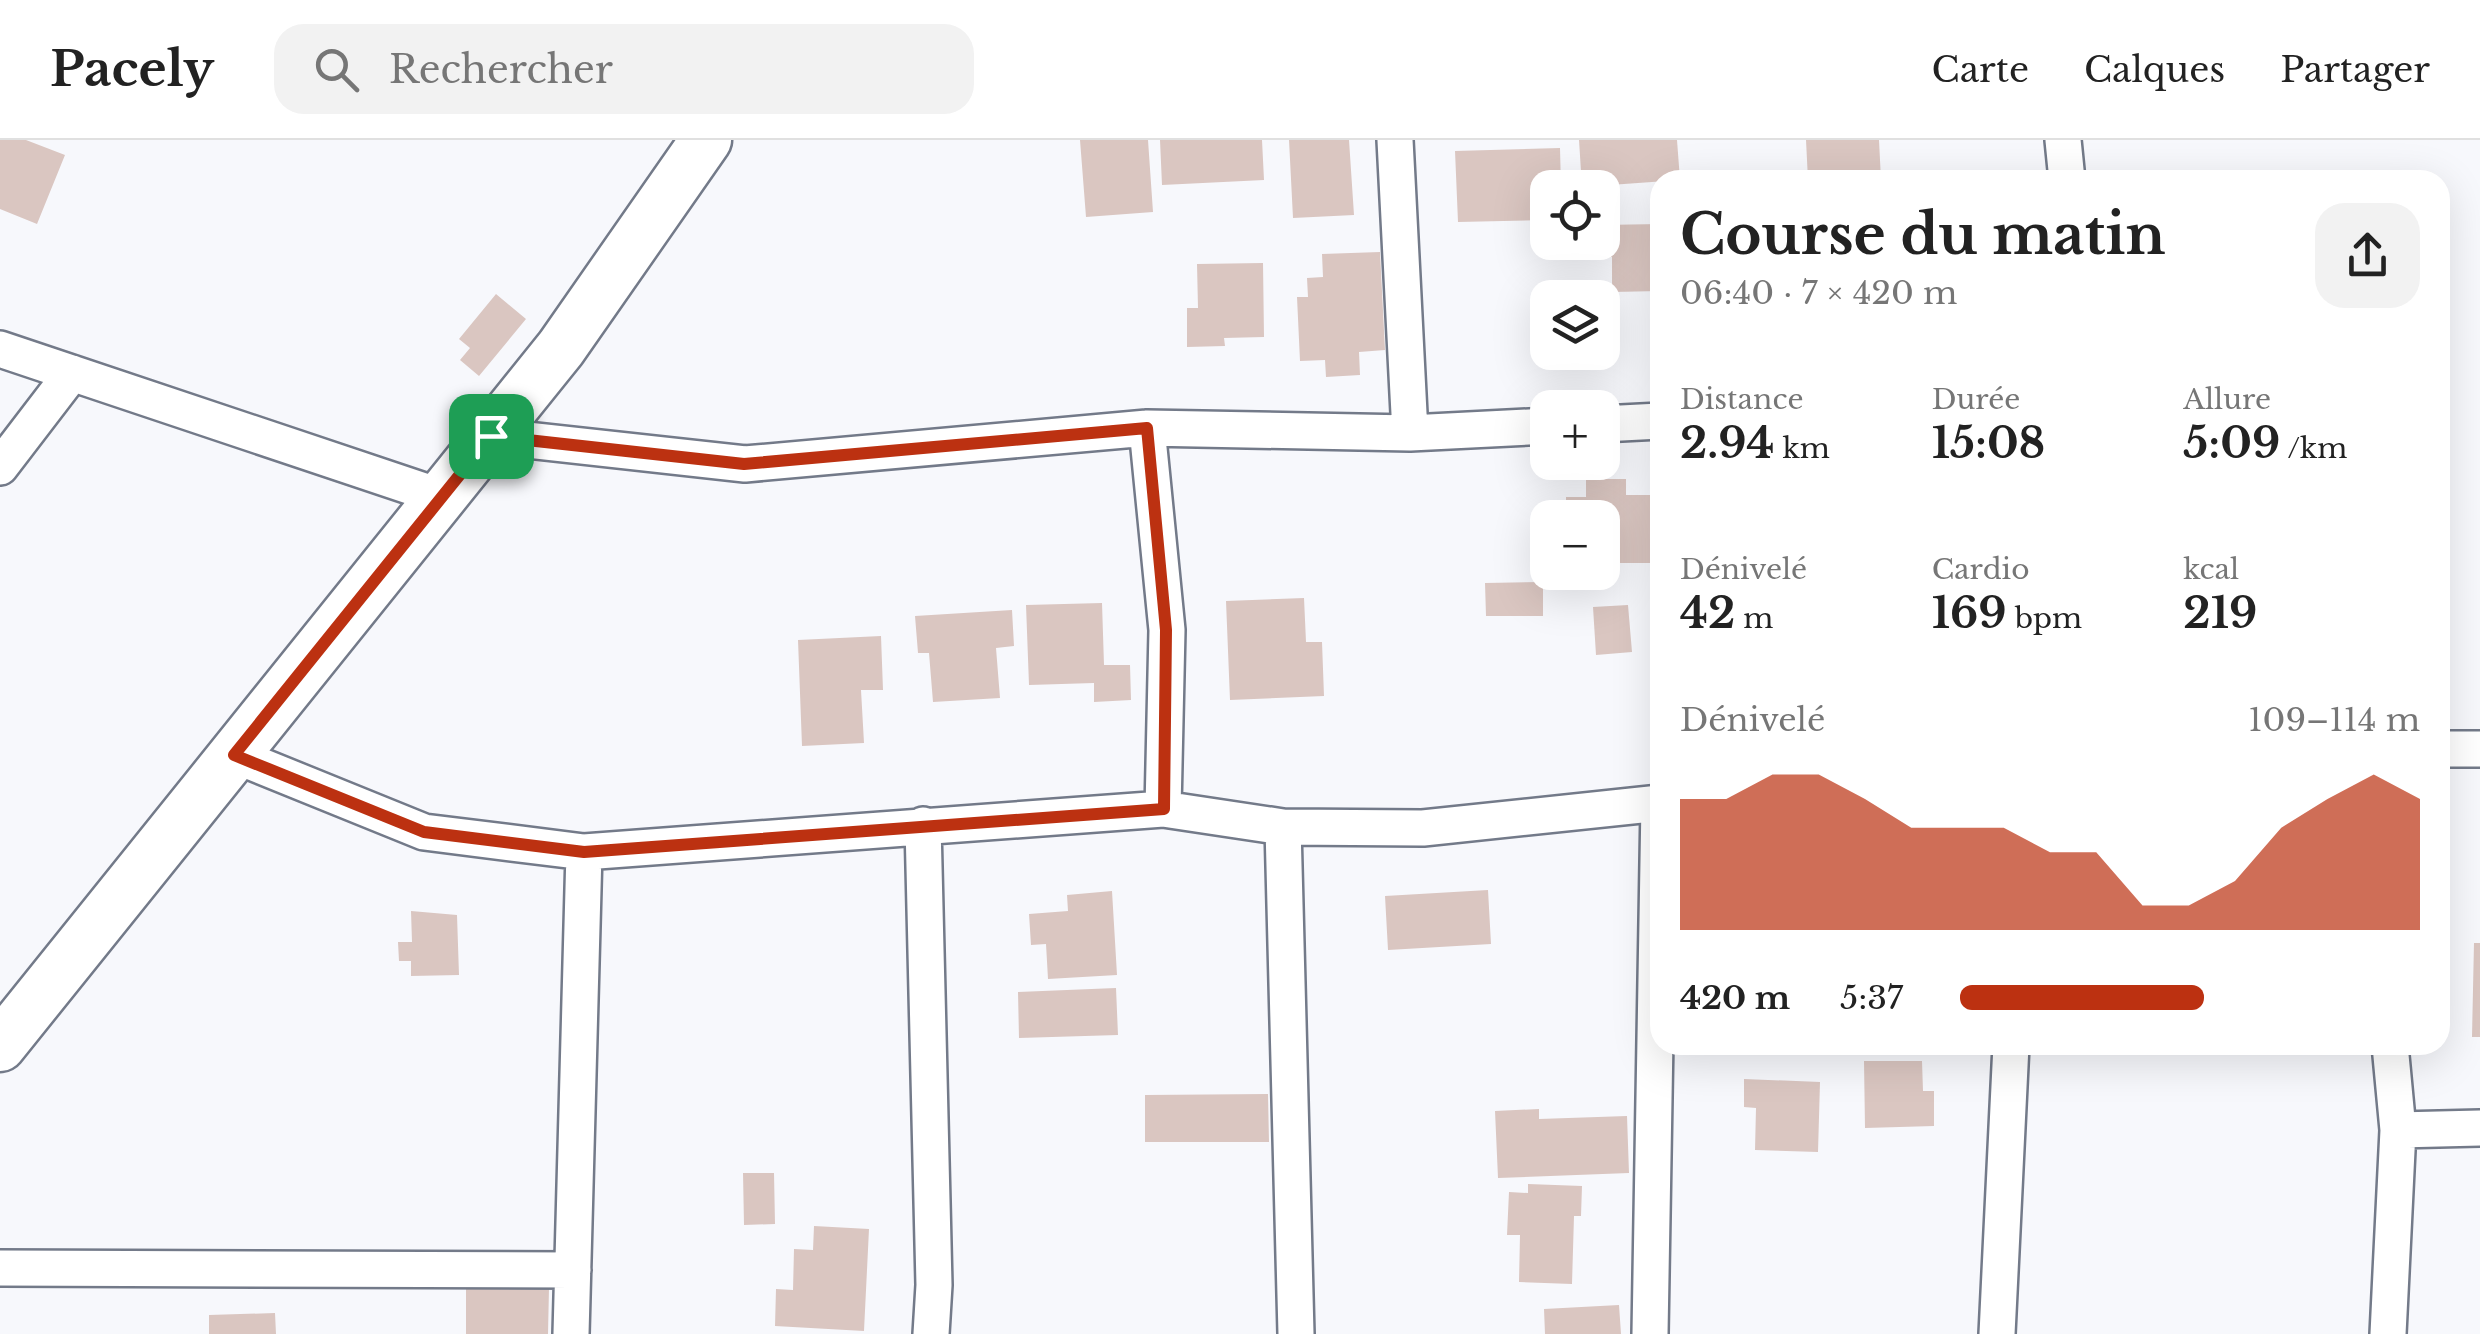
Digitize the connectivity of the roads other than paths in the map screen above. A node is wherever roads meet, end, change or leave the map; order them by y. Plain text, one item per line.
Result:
1 (706, 140) edge
2 (1395, 140) edge
3 (2063, 140) edge
4 (2066, 170) edge
5 (0, 349) edge
6 (72, 373) junction
7 (1650, 422) edge
8 (1620, 423) edge
9 (1530, 427) edge
10 (1147, 428) junction
11 (1410, 433) junction
12 (491, 436) junction
13 (0, 467) edge
14 (442, 497) junction
15 (2450, 749) edge
16 (2480, 749) edge
17 (234, 755) junction
18 (1650, 804) edge
19 (1164, 809) junction
20 (923, 825) junction
21 (1283, 827) junction
22 (584, 852) junction
23 (8, 1021) edge
24 (1655, 1055) edge
25 (2011, 1055) edge
26 (2391, 1055) edge
27 (2480, 1128) edge
28 (2398, 1130) junction
29 (0, 1268) edge
30 (572, 1270) junction
31 (571, 1334) edge
32 (930, 1334) edge
33 (1296, 1334) edge
34 (1650, 1334) edge
35 (1997, 1334) edge
36 (2388, 1334) edge

1 - 12 street
2 - 11 street
3 - 4 street
5 - 6 street
6 - 13 street
6 - 14 street
7 - 8 street
9 - 11 street
10 - 11 street
10 - 12 street
10 - 19 street
12 - 14 street
14 - 17 street
15 - 16 street
17 - 22 street
17 - 23 street
18 - 21 street
19 - 20 street
19 - 21 street
20 - 22 street
20 - 32 street
21 - 33 street
22 - 30 street
24 - 34 street
25 - 35 street
26 - 28 street
27 - 28 street
28 - 36 street
29 - 30 street
30 - 31 street

